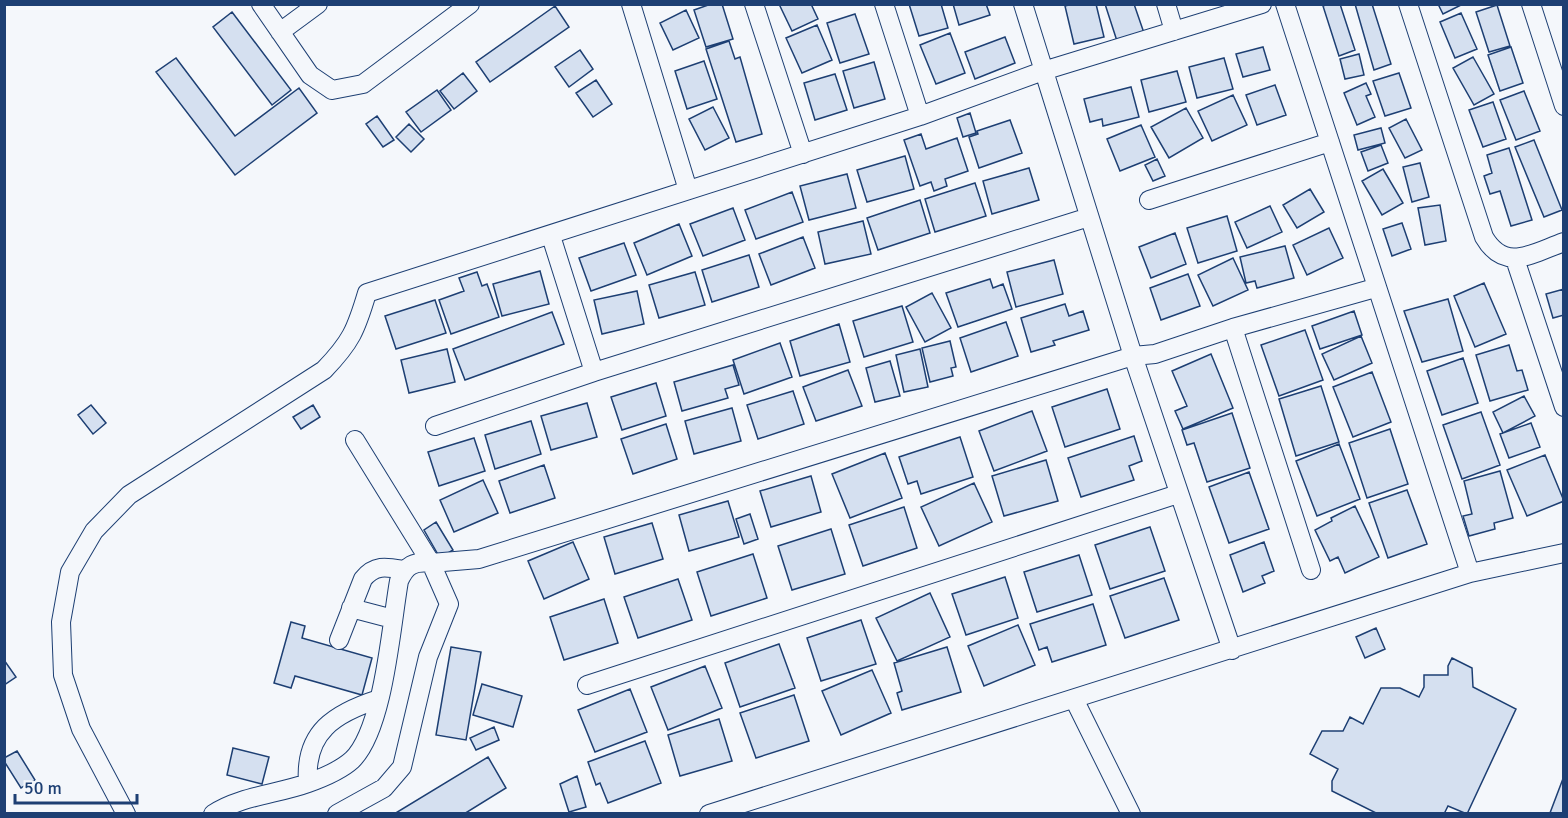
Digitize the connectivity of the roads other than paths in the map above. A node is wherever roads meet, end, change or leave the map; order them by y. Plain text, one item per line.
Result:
1 (261, 4) edge
2 (318, 4) edge
3 (470, 4) edge
4 (631, 4) edge
5 (754, 4) edge
6 (884, 4) edge
7 (1023, 4) edge
8 (1166, 4) edge
9 (1262, 4) edge
10 (1285, 4) edge
11 (1408, 4) edge
12 (1531, 4) edge
13 (1174, 31) junction
14 (280, 32) junction
15 (1043, 71) junction
16 (1563, 106) edge
17 (920, 116) junction
18 (1330, 142) junction
19 (804, 154) junction
20 (688, 190) junction
21 (1149, 200) dead end
22 (1089, 217) junction
23 (551, 236) junction
24 (1563, 242) edge
25 (1515, 259) junction
26 (1375, 288) junction
27 (1233, 328) junction
28 (1133, 356) junction
29 (594, 372) junction
30 (1563, 406) edge
31 (435, 426) dead end
32 (355, 440) dead end
33 (1178, 494) junction
34 (1563, 553) edge
35 (431, 563) junction
36 (404, 570) junction
37 (1311, 570) dead end
38 (1470, 573) junction
39 (351, 608) junction
40 (393, 619) junction
41 (339, 640) dead end
42 (1232, 650) junction
43 (587, 685) dead end
44 (379, 699) junction
45 (1074, 699) junction
46 (308, 783) junction
47 (126, 813) edge
48 (213, 813) edge
49 (337, 813) edge
50 (709, 813) edge
51 (1131, 813) edge

1 - 14 street
2 - 14 street
3 - 14 street
4 - 20 street
5 - 19 street
6 - 17 street
7 - 15 street
8 - 13 street
9 - 13 street
10 - 18 street
11 - 25 street
12 - 16 street
13 - 15 street
15 - 17 street
15 - 22 street
17 - 19 street
18 - 21 street
18 - 26 street
19 - 20 street
20 - 23 street
22 - 28 street
22 - 29 street
23 - 29 street
23 - 47 street
24 - 25 street
25 - 30 street
26 - 27 street
26 - 38 street
27 - 28 street
27 - 37 street
28 - 33 street
28 - 35 street
29 - 31 street
32 - 35 street
33 - 42 street
33 - 43 street
34 - 38 street
35 - 36 street
35 - 49 street
36 - 39 street
36 - 40 street
38 - 42 street
39 - 40 street
39 - 41 street
40 - 44 street
42 - 45 street
44 - 46 street
44 - 46 street
45 - 50 street
45 - 51 street
46 - 48 street

